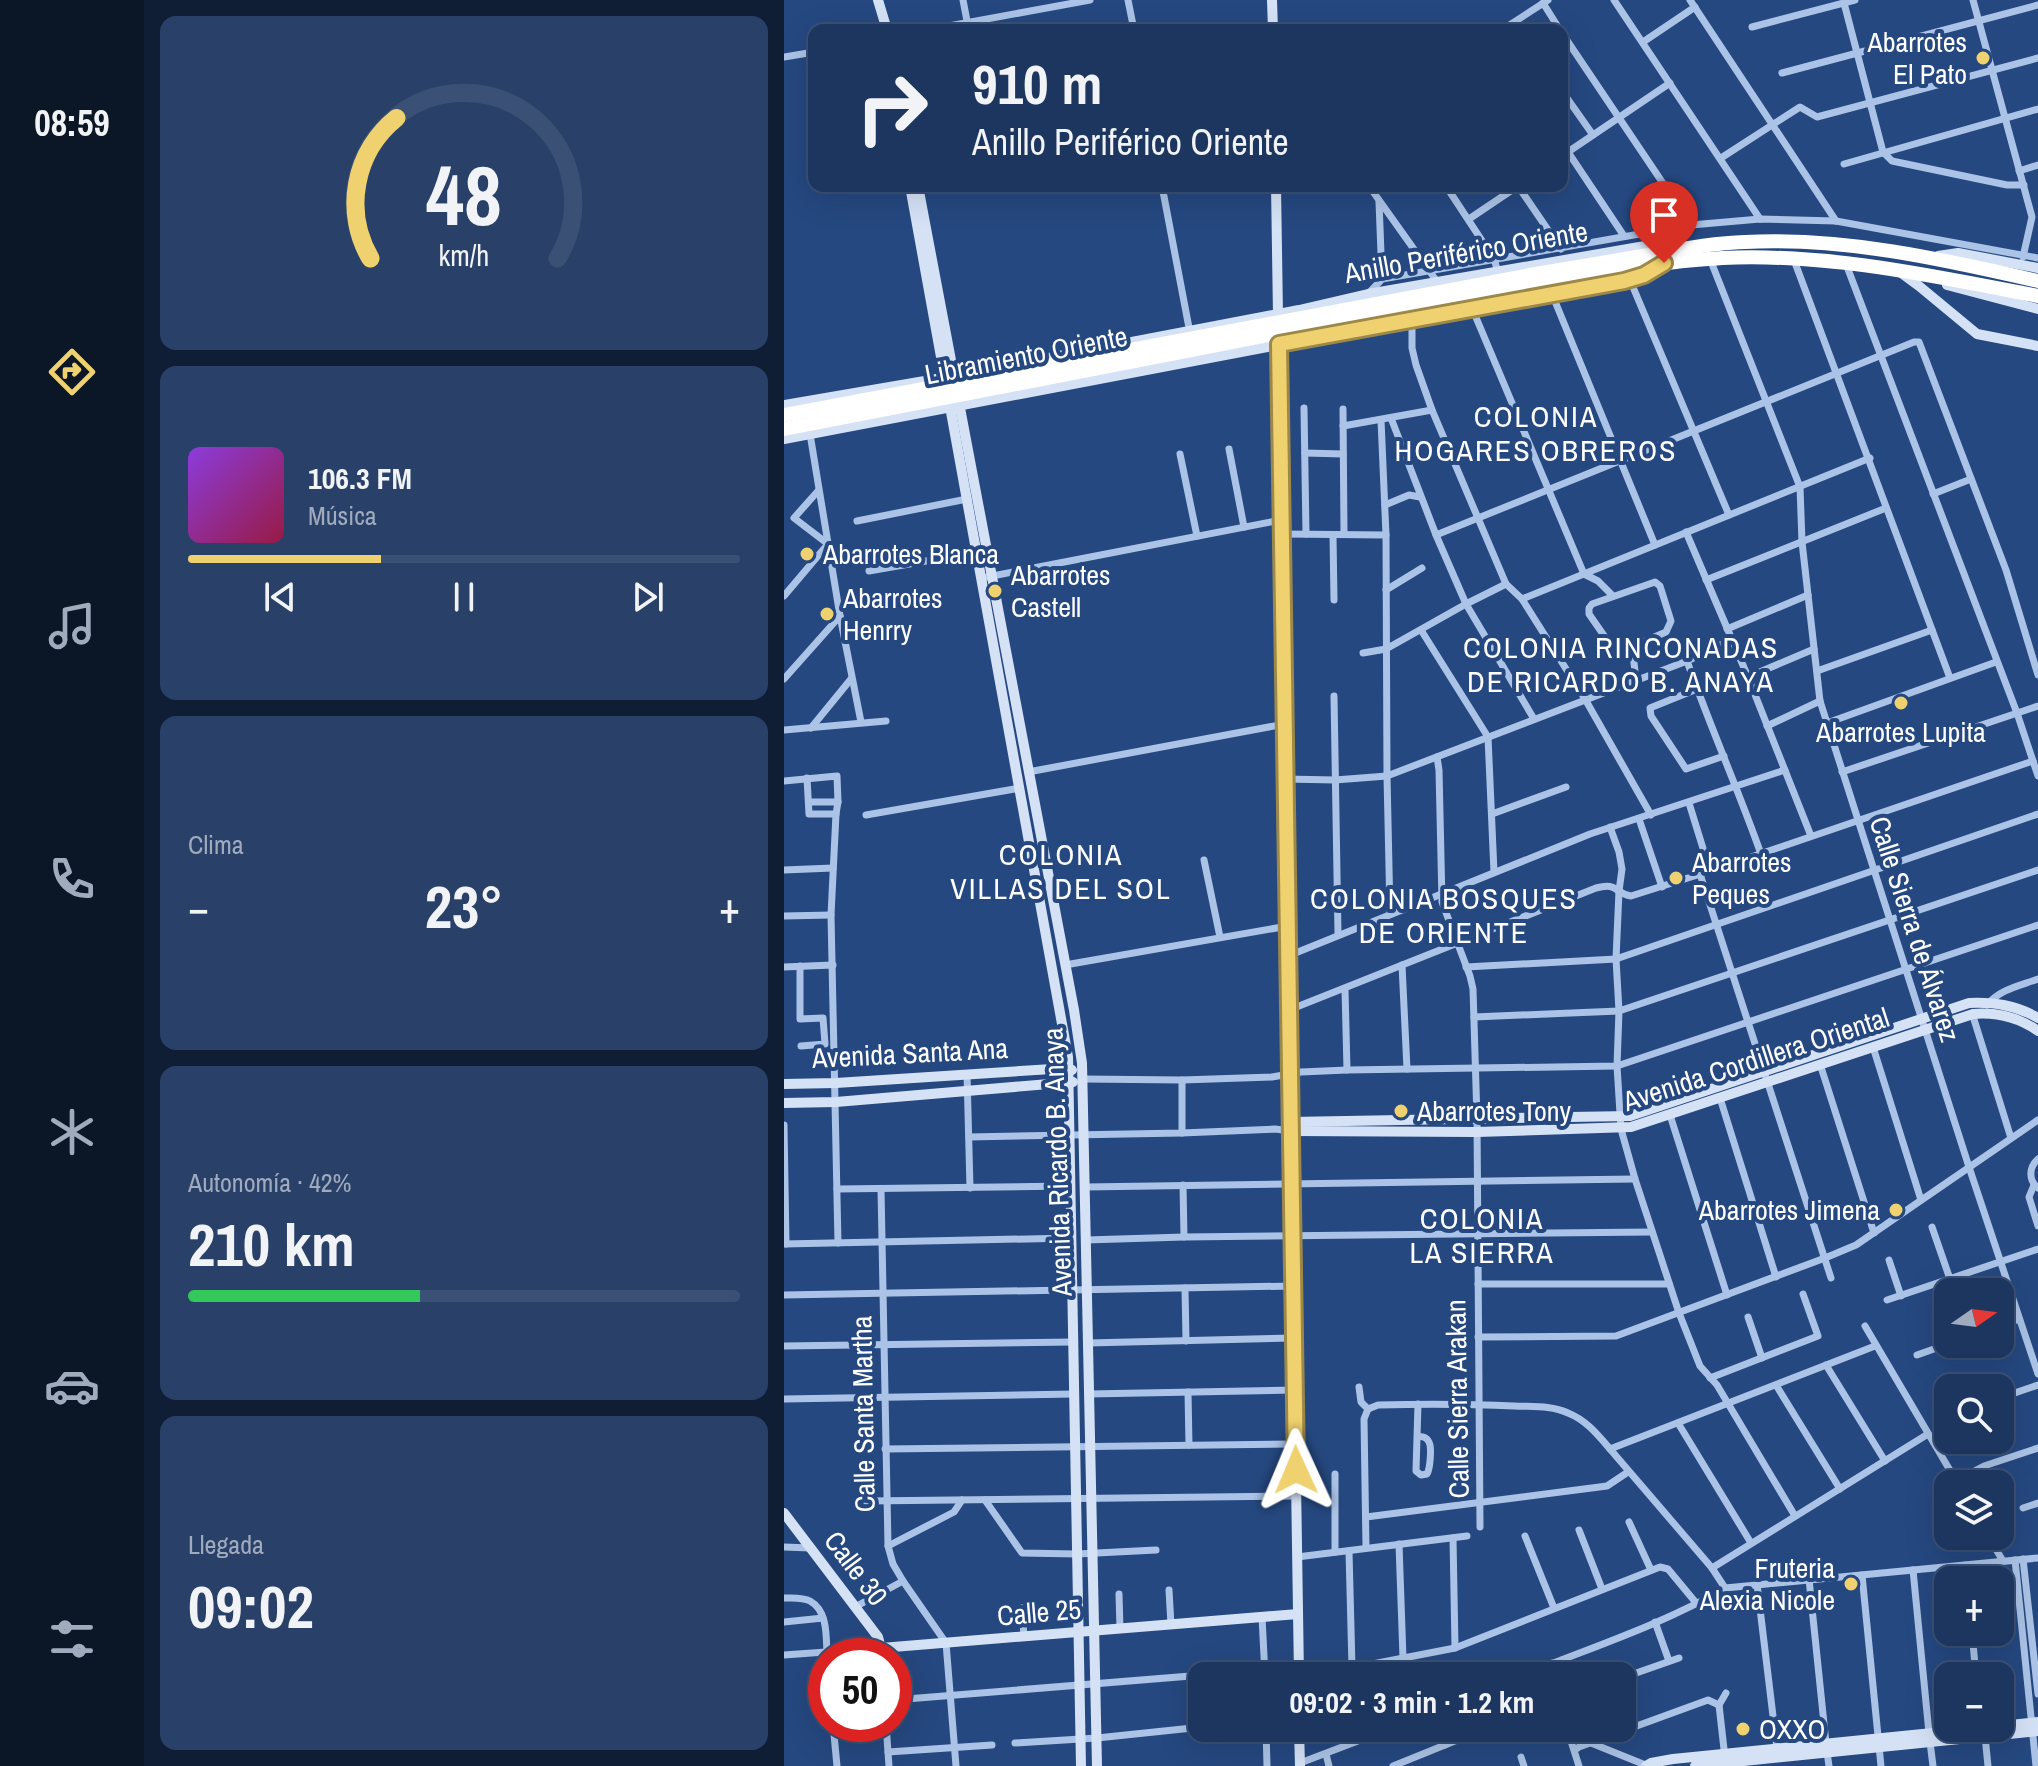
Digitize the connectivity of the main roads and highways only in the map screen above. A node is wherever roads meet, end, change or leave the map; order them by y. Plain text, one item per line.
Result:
1 (1664, 257) junction
2 (2038, 281) edge
3 (2038, 296) edge
4 (1279, 328) junction
5 (784, 415) edge
6 (784, 429) edge

1 - 2 highway, Anillo Periférico Oriente
1 - 3 highway, Anillo Periférico Oriente
1 - 4 highway, Anillo Periférico Oriente, bridge
4 - 5 highway, Libramiento Oriente, bridge
4 - 6 highway, Libramiento Oriente, bridge

